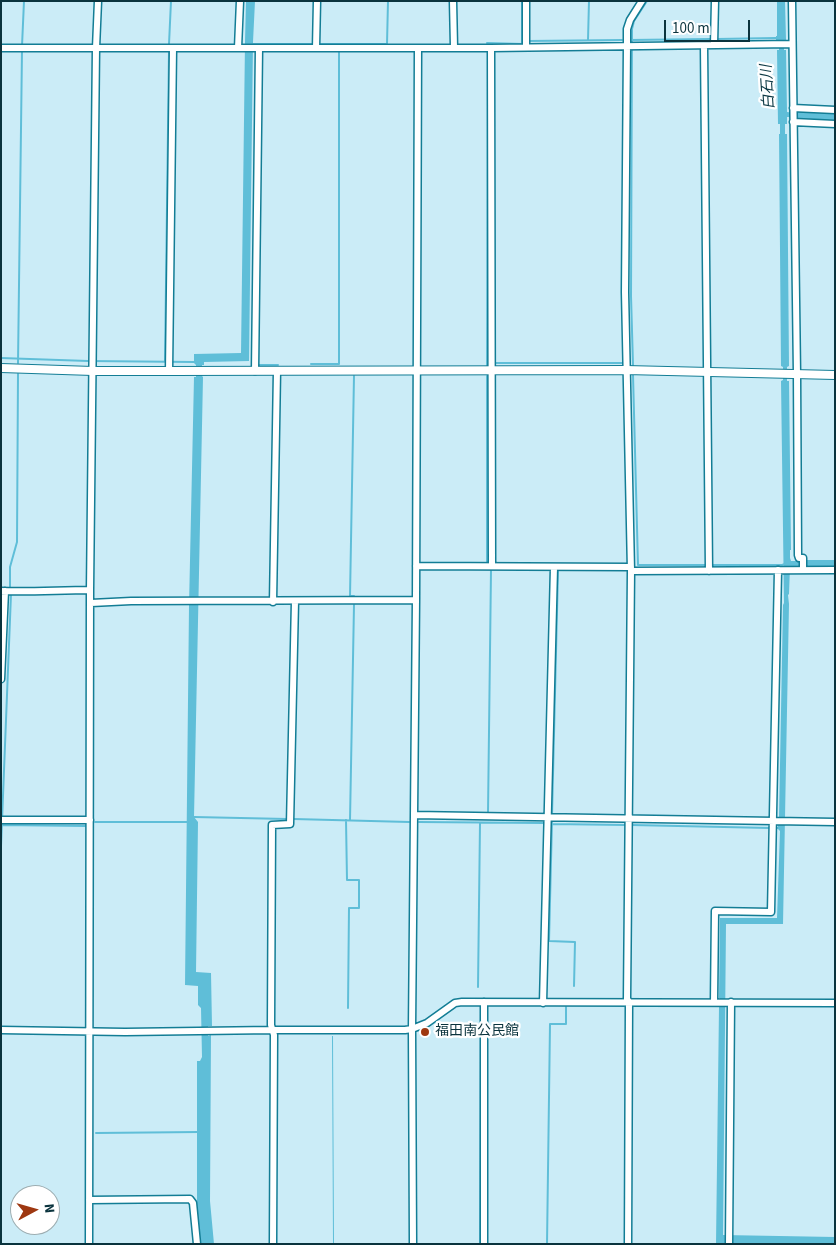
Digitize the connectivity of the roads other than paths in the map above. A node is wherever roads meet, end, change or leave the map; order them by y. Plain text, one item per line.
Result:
1 (98, 1) edge
2 (240, 1) edge
3 (317, 1) edge
4 (453, 1) edge
5 (526, 1) edge
6 (642, 1) edge
7 (715, 1) edge
8 (792, 1) edge
9 (789, 44) junction
10 (714, 45) junction
11 (631, 46) junction
12 (704, 46) junction
13 (454, 47) junction
14 (526, 47) junction
15 (1, 48) edge
16 (96, 48) junction
17 (173, 48) junction
18 (241, 48) junction
19 (257, 48) junction
20 (316, 48) junction
21 (418, 48) junction
22 (491, 48) junction
23 (793, 110) junction
24 (835, 110) edge
25 (793, 121) junction
26 (835, 124) edge
27 (93, 364) junction
28 (169, 365) junction
29 (1, 368) edge
30 (417, 370) junction
31 (491, 370) junction
32 (626, 370) junction
33 (255, 371) junction
34 (277, 371) junction
35 (707, 372) junction
36 (793, 374) junction
37 (835, 375) edge
38 (416, 566) junction
39 (492, 566) junction
40 (554, 566) junction
41 (709, 567) junction
42 (631, 569) junction
43 (779, 570) junction
44 (803, 570) junction
45 (835, 570) edge
46 (90, 590) junction
47 (7, 591) edge
48 (416, 600) junction
49 (295, 601) junction
50 (273, 602) junction
51 (91, 603) junction
52 (1, 679) edge
53 (414, 815) junction
54 (548, 818) junction
55 (629, 819) junction
56 (3, 820) edge
57 (90, 820) junction
58 (835, 822) edge
59 (774, 824) junction
60 (484, 1002) junction
61 (629, 1002) junction
62 (722, 1002) junction
63 (543, 1003) junction
64 (835, 1003) edge
65 (412, 1029) junction
66 (2, 1030) edge
67 (272, 1030) junction
68 (90, 1032) junction
69 (89, 1200) junction
70 (89, 1244) edge
71 (197, 1244) edge
72 (273, 1244) edge
73 (412, 1244) edge
74 (484, 1244) edge
75 (628, 1244) edge
76 (729, 1244) edge

1 - 16 street
2 - 18 street
3 - 20 street
4 - 13 street
5 - 14 street
6 - 11 street
7 - 10 street
8 - 9 street
9 - 10 street
9 - 23 street
10 - 12 street
11 - 12 street
11 - 14 street
11 - 32 street
12 - 35 street
13 - 21 street
13 - 22 street
14 - 22 street
15 - 16 street
16 - 17 street
16 - 27 street
17 - 18 street
17 - 28 street
18 - 19 street
19 - 20 street
19 - 33 street
20 - 21 street
21 - 30 street
22 - 31 street
23 - 24 street
23 - 25 street
25 - 26 street
25 - 36 street
27 - 28 street
27 - 29 street
27 - 46 street
28 - 33 street
30 - 31 street
30 - 34 street
30 - 38 street
31 - 32 street
31 - 39 street
32 - 35 street
32 - 42 street
33 - 34 street
34 - 50 street
35 - 36 street
35 - 41 street
36 - 37 street
36 - 44 street
38 - 39 street
38 - 48 street
39 - 40 street
40 - 42 street
40 - 54 street
41 - 42 street
41 - 43 street
42 - 55 street
43 - 44 street
43 - 59 street
44 - 45 street
46 - 47 street
46 - 51 street
47 - 52 street
48 - 49 street
48 - 53 street
49 - 50 street
49 - 67 street
50 - 51 street
51 - 57 street
53 - 54 street
53 - 65 street
54 - 55 street
54 - 63 street
55 - 59 street
55 - 61 street
56 - 57 street
57 - 68 street
58 - 59 street
59 - 62 street
60 - 63 street
60 - 65 street
60 - 74 street
61 - 62 street
61 - 63 street
61 - 75 street
62 - 64 street
62 - 76 street
65 - 67 street
65 - 73 street
66 - 68 street
67 - 68 street
67 - 72 street
68 - 69 street
69 - 70 street
69 - 71 street

